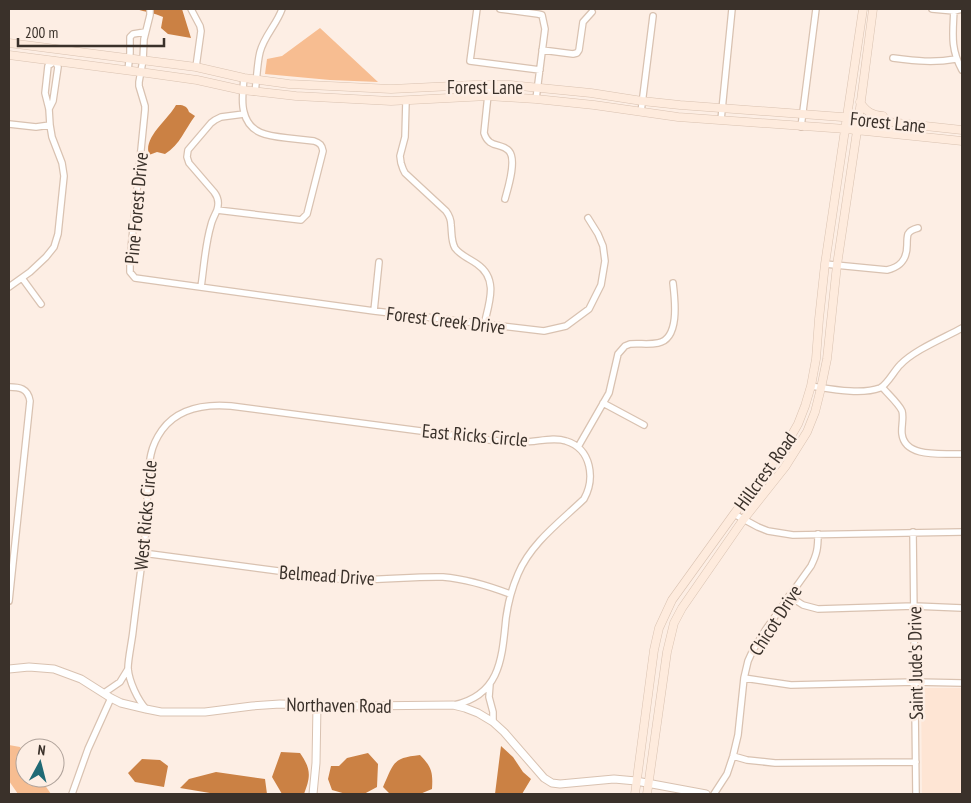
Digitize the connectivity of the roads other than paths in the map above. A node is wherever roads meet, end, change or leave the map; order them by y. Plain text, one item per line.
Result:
1 (191, 9) edge
2 (282, 9) edge
3 (477, 9) edge
4 (500, 9) edge
5 (732, 9) edge
6 (816, 9) edge
7 (863, 9) edge
8 (873, 9) edge
9 (932, 9) edge
10 (962, 9) edge
11 (954, 10) edge
12 (150, 12) edge
13 (592, 12) dead end
14 (654, 16) dead end
15 (145, 32) junction
16 (9, 43) edge
17 (57, 49) junction
18 (542, 50) junction
19 (9, 55) edge
20 (130, 58) junction
21 (893, 58) dead end
22 (956, 59) junction
23 (143, 60) junction
24 (55, 61) junction
25 (196, 67) junction
26 (128, 70) junction
27 (540, 70) junction
28 (962, 70) edge
29 (140, 72) junction
30 (244, 78) junction
31 (257, 80) junction
32 (489, 85) junction
33 (538, 87) junction
34 (242, 90) junction
35 (391, 90) junction
36 (256, 92) junction
37 (488, 96) junction
38 (536, 99) junction
39 (391, 101) junction
40 (406, 101) junction
41 (642, 101) junction
42 (860, 102) junction
43 (49, 108) junction
44 (722, 109) junction
45 (641, 112) junction
46 (244, 114) junction
47 (802, 115) junction
48 (848, 118) junction
49 (858, 119) junction
50 (721, 120) junction
51 (9, 124) edge
52 (50, 125) junction
53 (919, 125) junction
54 (801, 126) junction
55 (846, 130) junction
56 (962, 130) edge
57 (856, 131) junction
58 (962, 141) edge
59 (505, 198) dead end
60 (217, 210) junction
61 (588, 218) dead end
62 (918, 228) dead end
63 (379, 262) dead end
64 (825, 264) junction
65 (837, 265) junction
66 (22, 278) junction
67 (673, 283) dead end
68 (9, 287) edge
69 (201, 287) junction
70 (41, 304) dead end
71 (374, 310) junction
72 (484, 325) junction
73 (962, 328) edge
74 (811, 386) junction
75 (882, 387) junction
76 (9, 388) edge
77 (821, 388) junction
78 (603, 403) junction
79 (339, 420) joint
80 (644, 425) dead end
81 (578, 447) junction
82 (962, 454) edge
83 (734, 514) junction
84 (743, 520) junction
85 (913, 532) junction
86 (962, 532) edge
87 (818, 534) junction
88 (143, 553) junction
89 (510, 594) junction
90 (789, 596) junction
91 (9, 600) edge
92 (914, 606) junction
93 (962, 608) edge
94 (128, 668) junction
95 (9, 669) edge
96 (744, 678) junction
97 (915, 682) junction
98 (962, 683) edge
99 (490, 684) junction
100 (104, 693) junction
101 (111, 698) junction
102 (317, 705) junction
103 (453, 705) junction
104 (146, 709) junction
105 (493, 722) junction
106 (733, 756) junction
107 (916, 762) junction
108 (636, 781) junction
109 (648, 783) junction
110 (72, 794) edge
111 (313, 794) edge
112 (635, 794) edge
113 (647, 794) edge
114 (706, 794) edge
115 (714, 794) edge
116 (916, 794) edge

1 - 25 street
2 - 31 street
3 - 27 street
4 - 18 street
5 - 44 street
6 - 47 street
7 - 48 main road, Hillcrest Road
8 - 42 main road, Hillcrest Road
9 - 11 street
10 - 11 street
11 - 22 street
12 - 15 street
13 - 18 street
14 - 41 street
15 - 20 street
15 - 23 street
16 - 17 main road, Forest Lane
17 - 20 main road, Forest Lane
17 - 24 main road
18 - 27 street
19 - 24 main road, Forest Lane
20 - 23 main road, Forest Lane
20 - 26 street
21 - 22 street
22 - 28 street
23 - 25 main road, Forest Lane
23 - 29 street
24 - 26 main road, Forest Lane
24 - 43 street
24 - 43 street
25 - 30 main road, Forest Lane
26 - 29 main road, Forest Lane
27 - 33 street
29 - 34 main road, Forest Lane
29 - 69 street, Pine Forest Drive
30 - 31 main road, Forest Lane
30 - 34 street
31 - 35 main road, Forest Lane
31 - 36 street
32 - 33 main road, Forest Lane
32 - 35 main road, Forest Lane
32 - 37 street
33 - 38 street
33 - 41 main road, Forest Lane
34 - 36 main road, Forest Lane
34 - 46 street
35 - 39 main road
36 - 39 main road, Forest Lane
37 - 38 main road, Forest Lane
37 - 40 main road, Forest Lane
37 - 59 street
38 - 45 main road, Forest Lane
39 - 40 main road, Forest Lane
40 - 72 street
41 - 44 main road, Forest Lane
41 - 45 street
42 - 49 main road, Hillcrest Road
42 - 53 main road
43 - 52 street
44 - 47 main road, Forest Lane
44 - 50 street
45 - 50 main road, Forest Lane
46 - 60 street
46 - 60 street
47 - 48 main road, Forest Lane
47 - 54 street
48 - 49 main road, Forest Lane
48 - 55 main road, Hillcrest Road
49 - 53 main road, Forest Lane
49 - 57 main road, Hillcrest Road
50 - 54 main road, Forest Lane
51 - 52 street
52 - 66 street
53 - 56 main road, Forest Lane
54 - 55 main road, Forest Lane
55 - 57 main road, Forest Lane
55 - 64 main road, Hillcrest Road
57 - 58 main road, Forest Lane
57 - 65 main road, Hillcrest Road
60 - 69 street
61 - 72 street, Forest Creek Drive
62 - 65 street
63 - 71 street
64 - 65 street
64 - 74 main road, Hillcrest Road
65 - 77 main road, Hillcrest Road
66 - 68 street
66 - 70 street
67 - 78 street
69 - 71 street, Forest Creek Drive
71 - 72 street, Forest Creek Drive
73 - 75 street
74 - 77 street
74 - 83 main road, Hillcrest Road
75 - 77 street
75 - 82 street
76 - 91 street
77 - 84 main road, Hillcrest Road
78 - 80 street
78 - 81 street
79 - 81 street, East Ricks Circle
79 - 88 street, West Ricks Circle
81 - 89 street
83 - 84 street
83 - 108 main road, Hillcrest Road
84 - 87 street
84 - 109 main road, Hillcrest Road
85 - 86 street
85 - 87 street
85 - 92 street, Saint Jude's Drive
87 - 90 street, Chicot Drive
88 - 89 street, Belmead Drive
88 - 94 street, West Ricks Circle
89 - 99 street
90 - 92 street
90 - 96 street, Chicot Drive
92 - 93 street
92 - 97 street, Saint Jude's Drive
94 - 100 street
94 - 104 street, West Ricks Circle
95 - 100 street, Northaven Road
96 - 97 street
96 - 106 street, Chicot Drive
97 - 98 street
97 - 107 street, Saint Jude's Drive
99 - 103 street
99 - 105 street
100 - 101 street, Northaven Road
101 - 104 street, Northaven Road
101 - 110 street
102 - 103 street, Northaven Road
102 - 104 street, Northaven Road
102 - 111 street
103 - 105 street, Northaven Road
105 - 108 street, Northaven Road
106 - 107 street
106 - 115 street, Chicot Drive
107 - 116 street, Saint Jude's Drive
108 - 109 street, Northaven Road
108 - 112 main road, Hillcrest Road
109 - 113 main road, Hillcrest Road
109 - 114 street, Northaven Road

